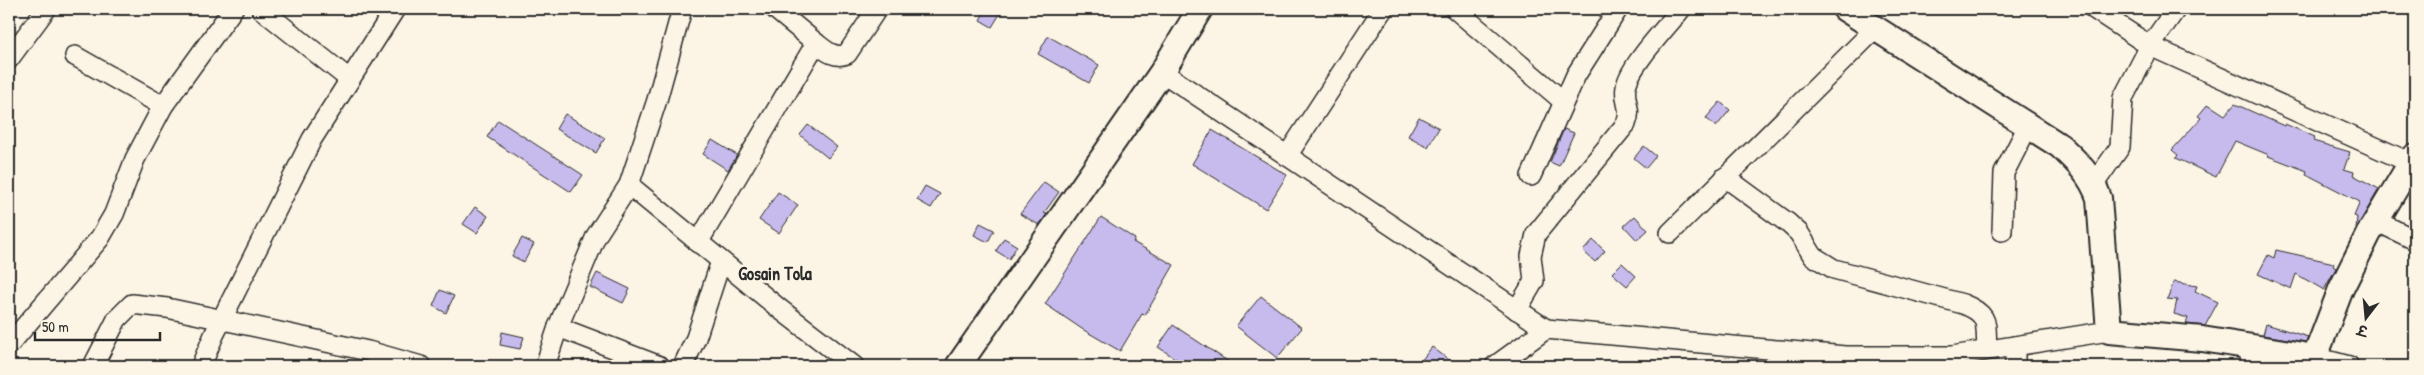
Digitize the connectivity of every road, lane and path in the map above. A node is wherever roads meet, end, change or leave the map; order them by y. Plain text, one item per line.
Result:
1 (46, 9) edge
2 (233, 9) edge
3 (261, 9) edge
4 (395, 9) edge
5 (682, 9) edge
6 (775, 9) edge
7 (877, 9) edge
8 (1200, 9) edge
9 (1383, 9) edge
10 (1455, 9) edge
11 (1618, 9) edge
12 (1681, 9) edge
13 (1846, 9) edge
14 (2094, 9) edge
15 (2176, 9) edge
16 (1876, 28) junction
17 (816, 44) junction
18 (2150, 46) junction
19 (75, 56) dead end
20 (9, 59) edge
21 (1162, 72) junction
22 (349, 79) junction
23 (1563, 101) junction
24 (163, 106) junction
25 (2028, 126) junction
26 (1287, 156) junction
27 (2413, 159) edge
28 (1530, 176) dead end
29 (1725, 178) junction
30 (2094, 184) junction
31 (629, 185) junction
32 (2376, 221) junction
33 (2002, 231) dead end
34 (1670, 233) dead end
35 (2415, 240) edge
36 (698, 243) junction
37 (720, 261) junction
38 (1517, 310) junction
39 (222, 320) junction
40 (558, 327) junction
41 (1546, 329) junction
42 (2109, 331) junction
43 (9, 345) edge
44 (2015, 346) junction
45 (1986, 350) junction
46 (2251, 356) edge
47 (1925, 361) edge
48 (2334, 363) edge
49 (93, 366) edge
50 (201, 366) edge
51 (421, 366) edge
52 (545, 366) edge
53 (660, 366) edge
54 (683, 366) edge
55 (854, 366) edge
56 (958, 366) edge
57 (1495, 366) edge
58 (2015, 366) edge

1 - 20 street
2 - 24 street
3 - 22 street
4 - 22 street
5 - 31 street
6 - 17 street
7 - 17 street
8 - 21 street
9 - 26 street
10 - 23 street
11 - 23 street
12 - 38 street
13 - 16 street
14 - 18 street
15 - 18 street
16 - 25 street
16 - 29 street
17 - 36 street
18 - 27 street
18 - 30 street
19 - 24 street
21 - 26 street
21 - 56 street
22 - 39 street
23 - 28 street
24 - 43 street
25 - 30 street
25 - 33 street
26 - 38 street
27 - 32 street
29 - 34 street
29 - 45 street
30 - 42 street
31 - 36 street
31 - 40 street
32 - 35 street
32 - 48 street
36 - 37 street
37 - 54 street
37 - 55 street
38 - 41 street
39 - 49 street
39 - 50 street
39 - 51 street
40 - 52 street
40 - 53 street
41 - 47 street
41 - 57 street
42 - 44 street
42 - 46 street
44 - 45 street
44 - 58 street
45 - 47 street
46 - 48 street

